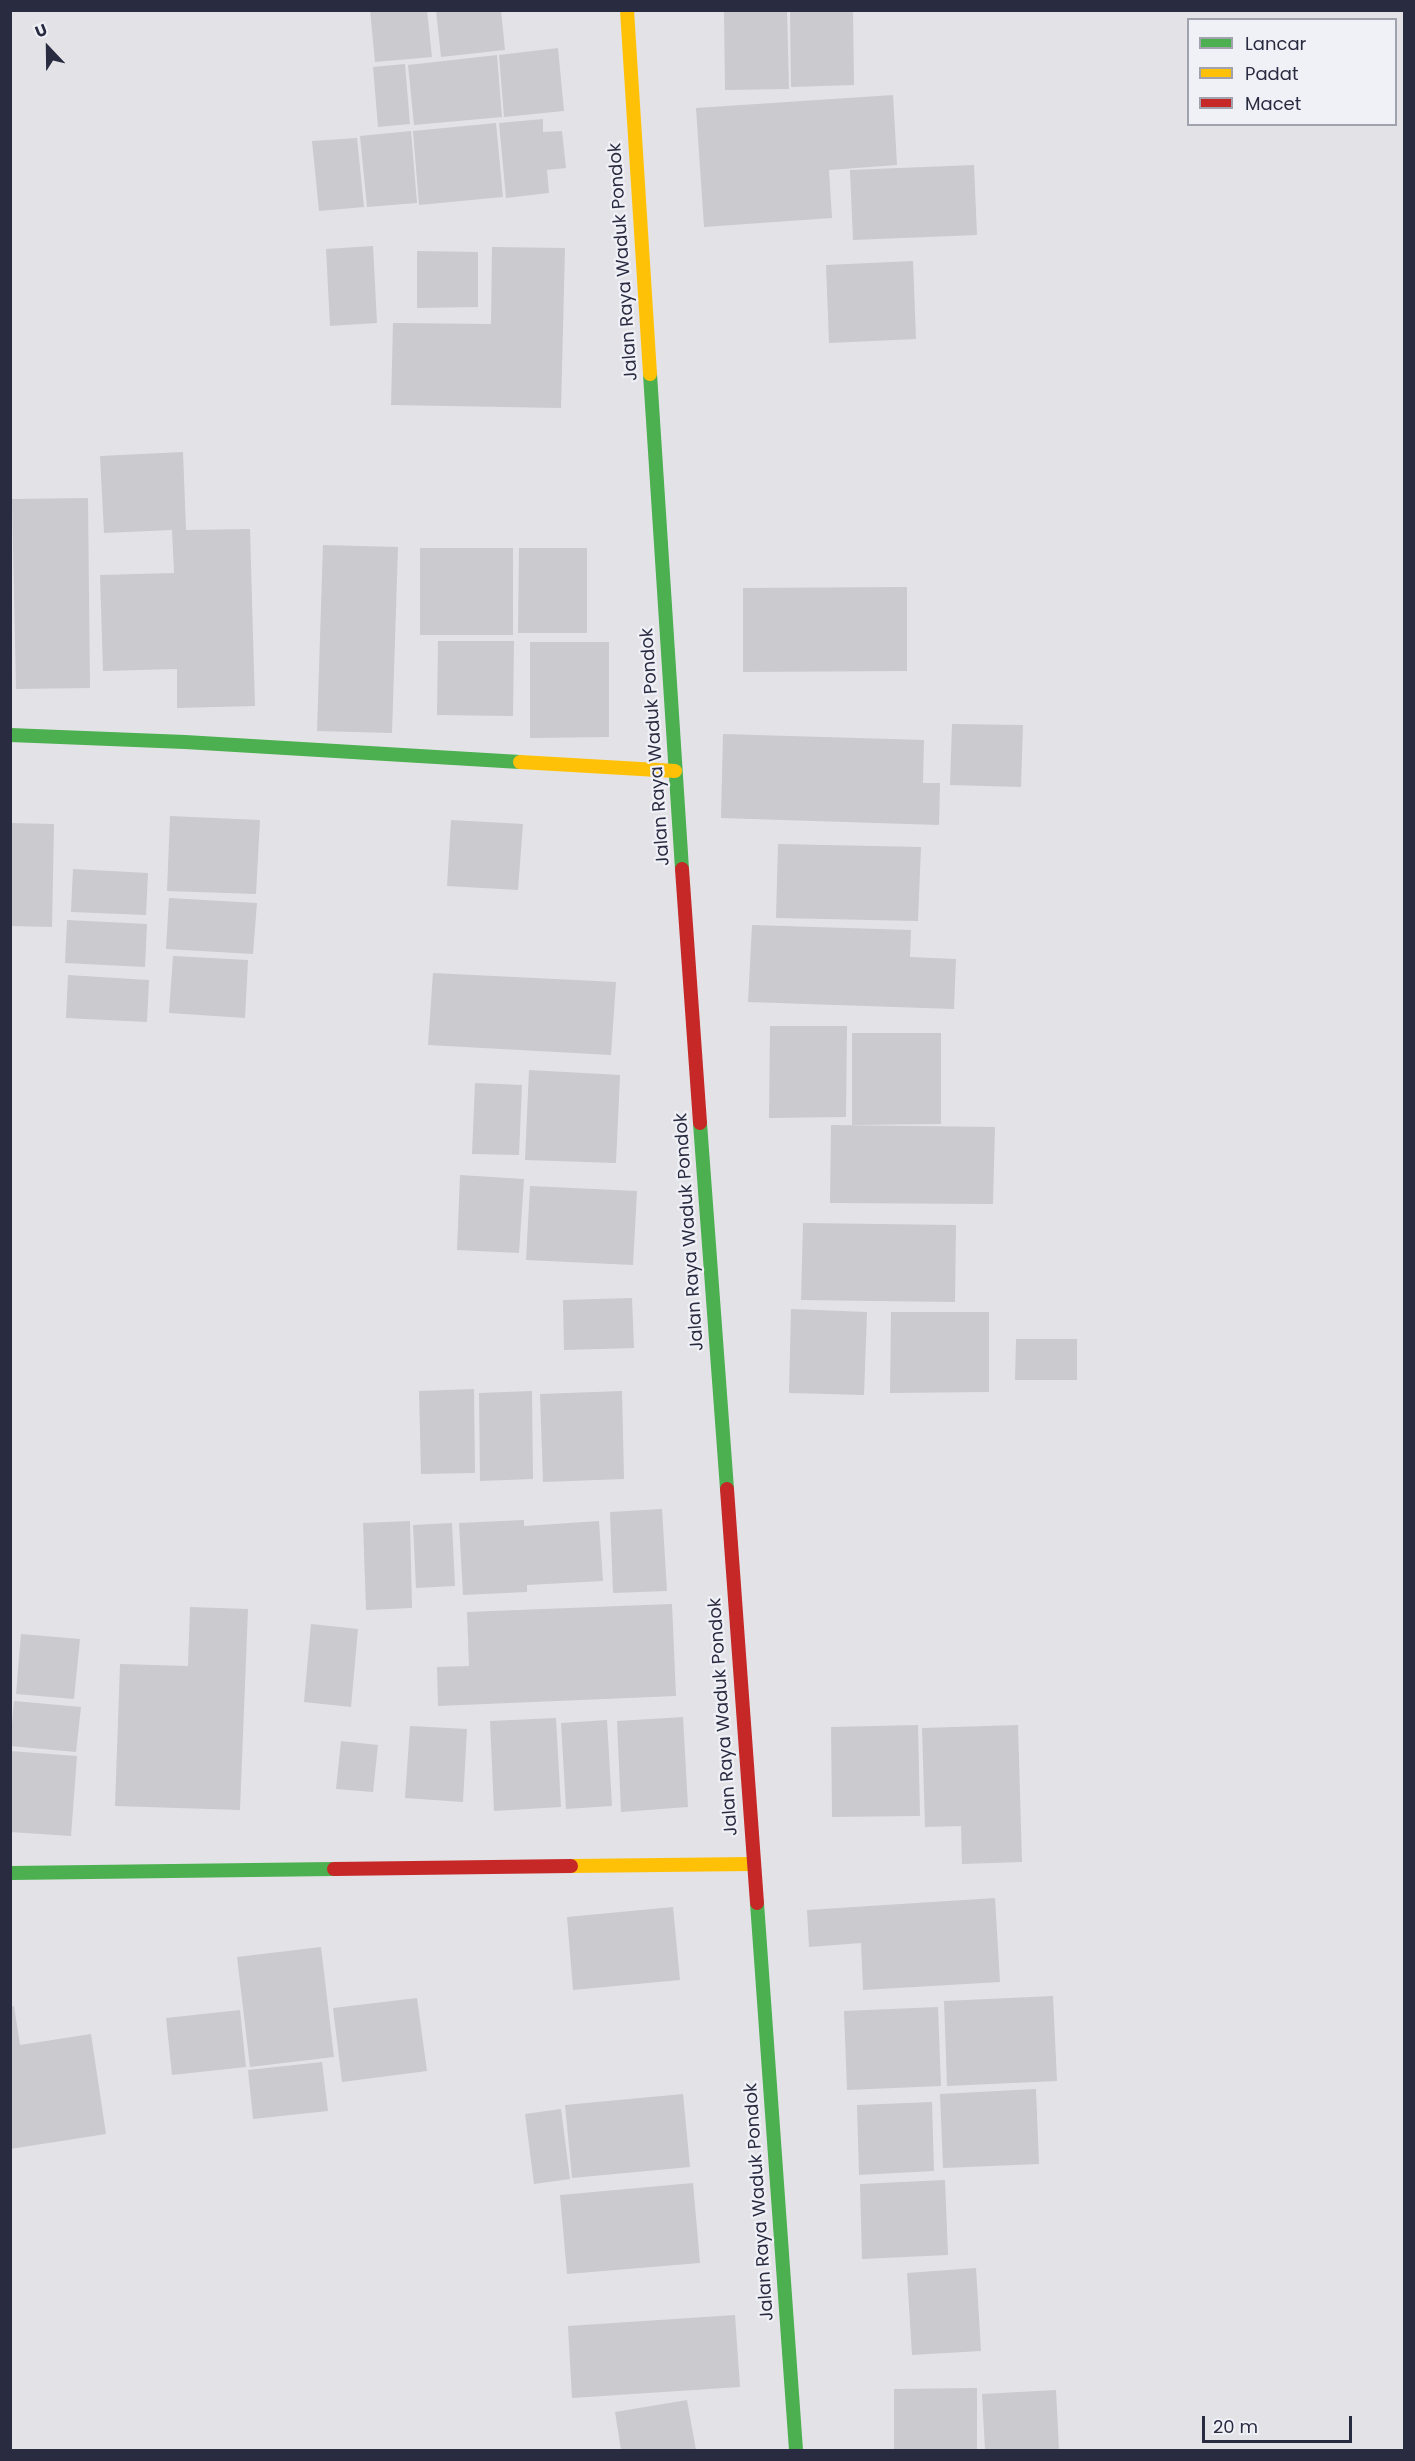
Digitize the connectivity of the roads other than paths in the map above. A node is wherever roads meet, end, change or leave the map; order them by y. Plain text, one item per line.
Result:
1 (627, 10) edge
2 (10, 735) edge
3 (675, 771) junction
4 (753, 1864) junction
5 (10, 1873) edge
6 (796, 2451) edge

1 - 3 street, Jalan Raya Waduk Pondok
2 - 3 street
3 - 4 street, Jalan Raya Waduk Pondok
4 - 5 street
4 - 6 street, Jalan Raya Waduk Pondok

